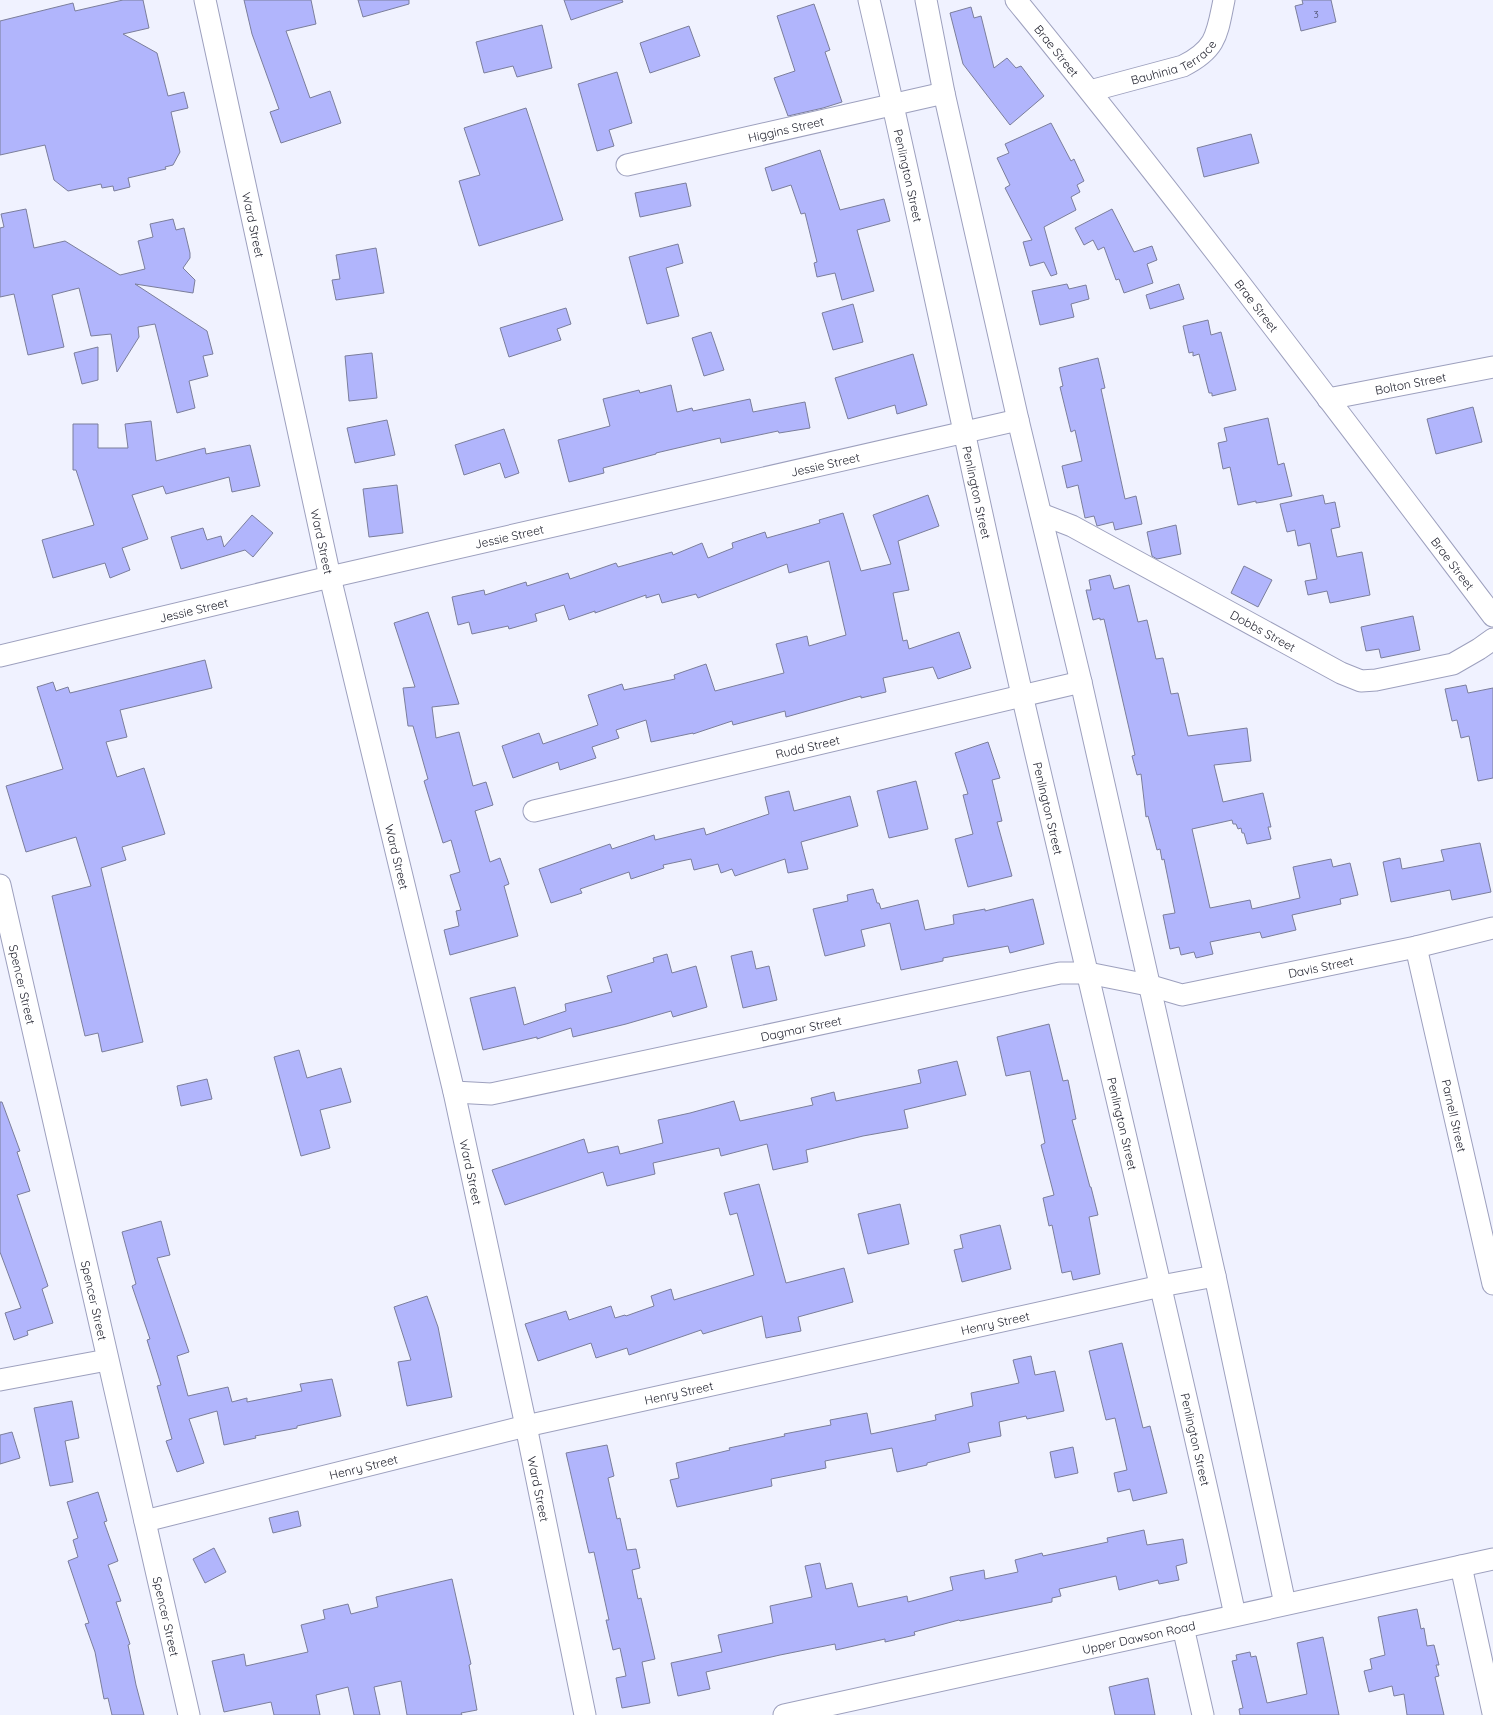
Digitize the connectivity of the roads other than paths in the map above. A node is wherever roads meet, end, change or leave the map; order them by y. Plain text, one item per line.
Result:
1 (205, 0) edge
2 (869, 0) edge
3 (926, 0) edge
4 (1016, 0) edge
5 (1224, 0) edge
6 (1090, 91) junction
7 (944, 93) junction
8 (894, 105) junction
9 (627, 165) dead end
10 (1493, 367) edge
11 (1328, 399) junction
12 (1018, 420) junction
13 (964, 432) junction
14 (1041, 514) junction
15 (330, 577) junction
16 (1493, 616) edge
17 (1493, 639) edge
18 (0, 656) edge
19 (1081, 682) junction
20 (1023, 697) junction
21 (534, 811) dead end
22 (0, 890) edge
23 (1493, 928) edge
24 (1416, 947) junction
25 (1088, 973) junction
26 (1148, 985) junction
27 (454, 1092) junction
28 (1215, 1276) junction
29 (1493, 1284) edge
30 (1162, 1286) junction
31 (107, 1360) junction
32 (0, 1380) edge
33 (526, 1426) junction
34 (145, 1521) junction
35 (1493, 1559) edge
36 (1461, 1566) junction
37 (1285, 1604) junction
38 (1235, 1615) junction
39 (1183, 1627) junction
40 (851, 1708) edge
41 (1493, 1713) edge
42 (188, 1715) edge
43 (585, 1715) edge
44 (784, 1715) edge
45 (1203, 1715) edge

1 - 15 street, Ward Street
2 - 8 street, Penlington Street
3 - 7 street
4 - 6 street, Brae Street
5 - 6 street, Bauhinia Terrace
6 - 11 street, Brae Street
7 - 8 street, Higgins Street
7 - 12 street
8 - 9 street, Higgins Street
8 - 13 street, Penlington Street
10 - 11 street, Bolton Street
11 - 16 street, Brae Street
12 - 13 street, Jessie Street
12 - 14 street
13 - 15 street, Jessie Street
13 - 20 street, Penlington Street
14 - 17 street, Dobbs Street
14 - 19 street
15 - 18 street, Jessie Street
15 - 27 street, Ward Street
19 - 20 street, Rudd Street
19 - 26 street
20 - 21 street, Rudd Street
20 - 25 street, Penlington Street
22 - 31 street, Spencer Street
23 - 24 street, Davis Street
24 - 26 street, Davis Street
24 - 29 street, Parnell Street
25 - 26 street, Dagmar Street
25 - 27 street, Dagmar Street
25 - 30 street, Penlington Street
26 - 28 street
27 - 33 street, Ward Street
28 - 30 street, Henry Street
28 - 37 street
30 - 33 street, Henry Street
30 - 38 street, Penlington Street
31 - 32 street
31 - 34 street, Spencer Street
33 - 34 street, Henry Street
33 - 43 street, Ward Street
34 - 42 street, Spencer Street
35 - 36 street, Upper Dawson Road
36 - 37 street, Upper Dawson Road
36 - 41 street
37 - 38 street, Upper Dawson Road
38 - 39 street, Upper Dawson Road
39 - 40 street, Upper Dawson Road
39 - 45 street
40 - 44 street, Upper Dawson Road

